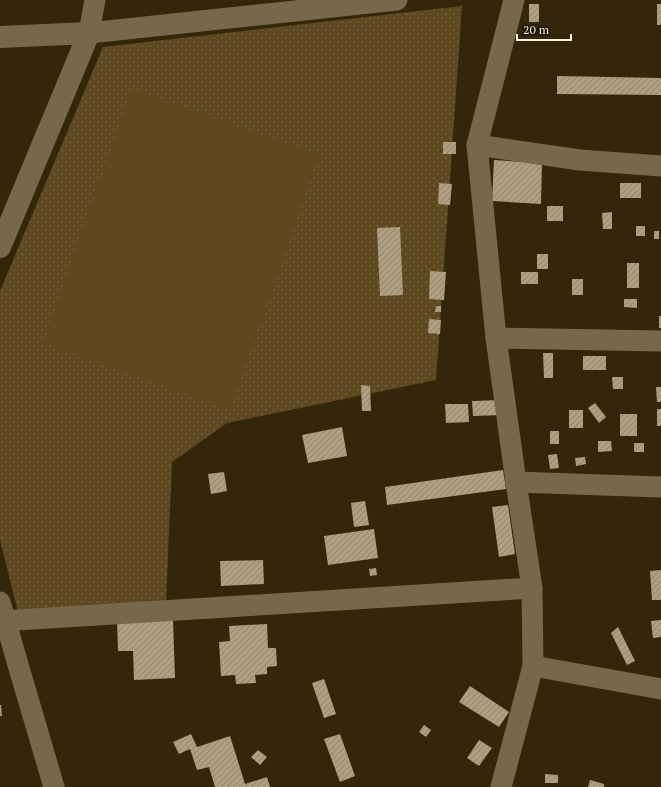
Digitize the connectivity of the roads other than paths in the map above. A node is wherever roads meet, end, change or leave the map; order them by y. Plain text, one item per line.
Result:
1 (95, 0) edge
2 (397, 0) edge
3 (514, 0) edge
4 (89, 33) junction
5 (0, 37) edge
6 (477, 145) junction
7 (661, 166) edge
8 (0, 247) edge
9 (496, 338) junction
10 (661, 341) edge
11 (516, 482) junction
12 (661, 486) edge
13 (532, 588) junction
14 (2, 614) edge
15 (533, 666) junction
16 (661, 689) edge
17 (54, 787) edge
18 (502, 787) edge

1 - 4 street
2 - 4 street
3 - 6 street
4 - 5 street
4 - 8 street
6 - 7 street
6 - 9 street
9 - 10 street
9 - 11 street
11 - 12 street
11 - 13 street
13 - 14 street
13 - 15 street
14 - 17 street
15 - 16 street
15 - 18 street

